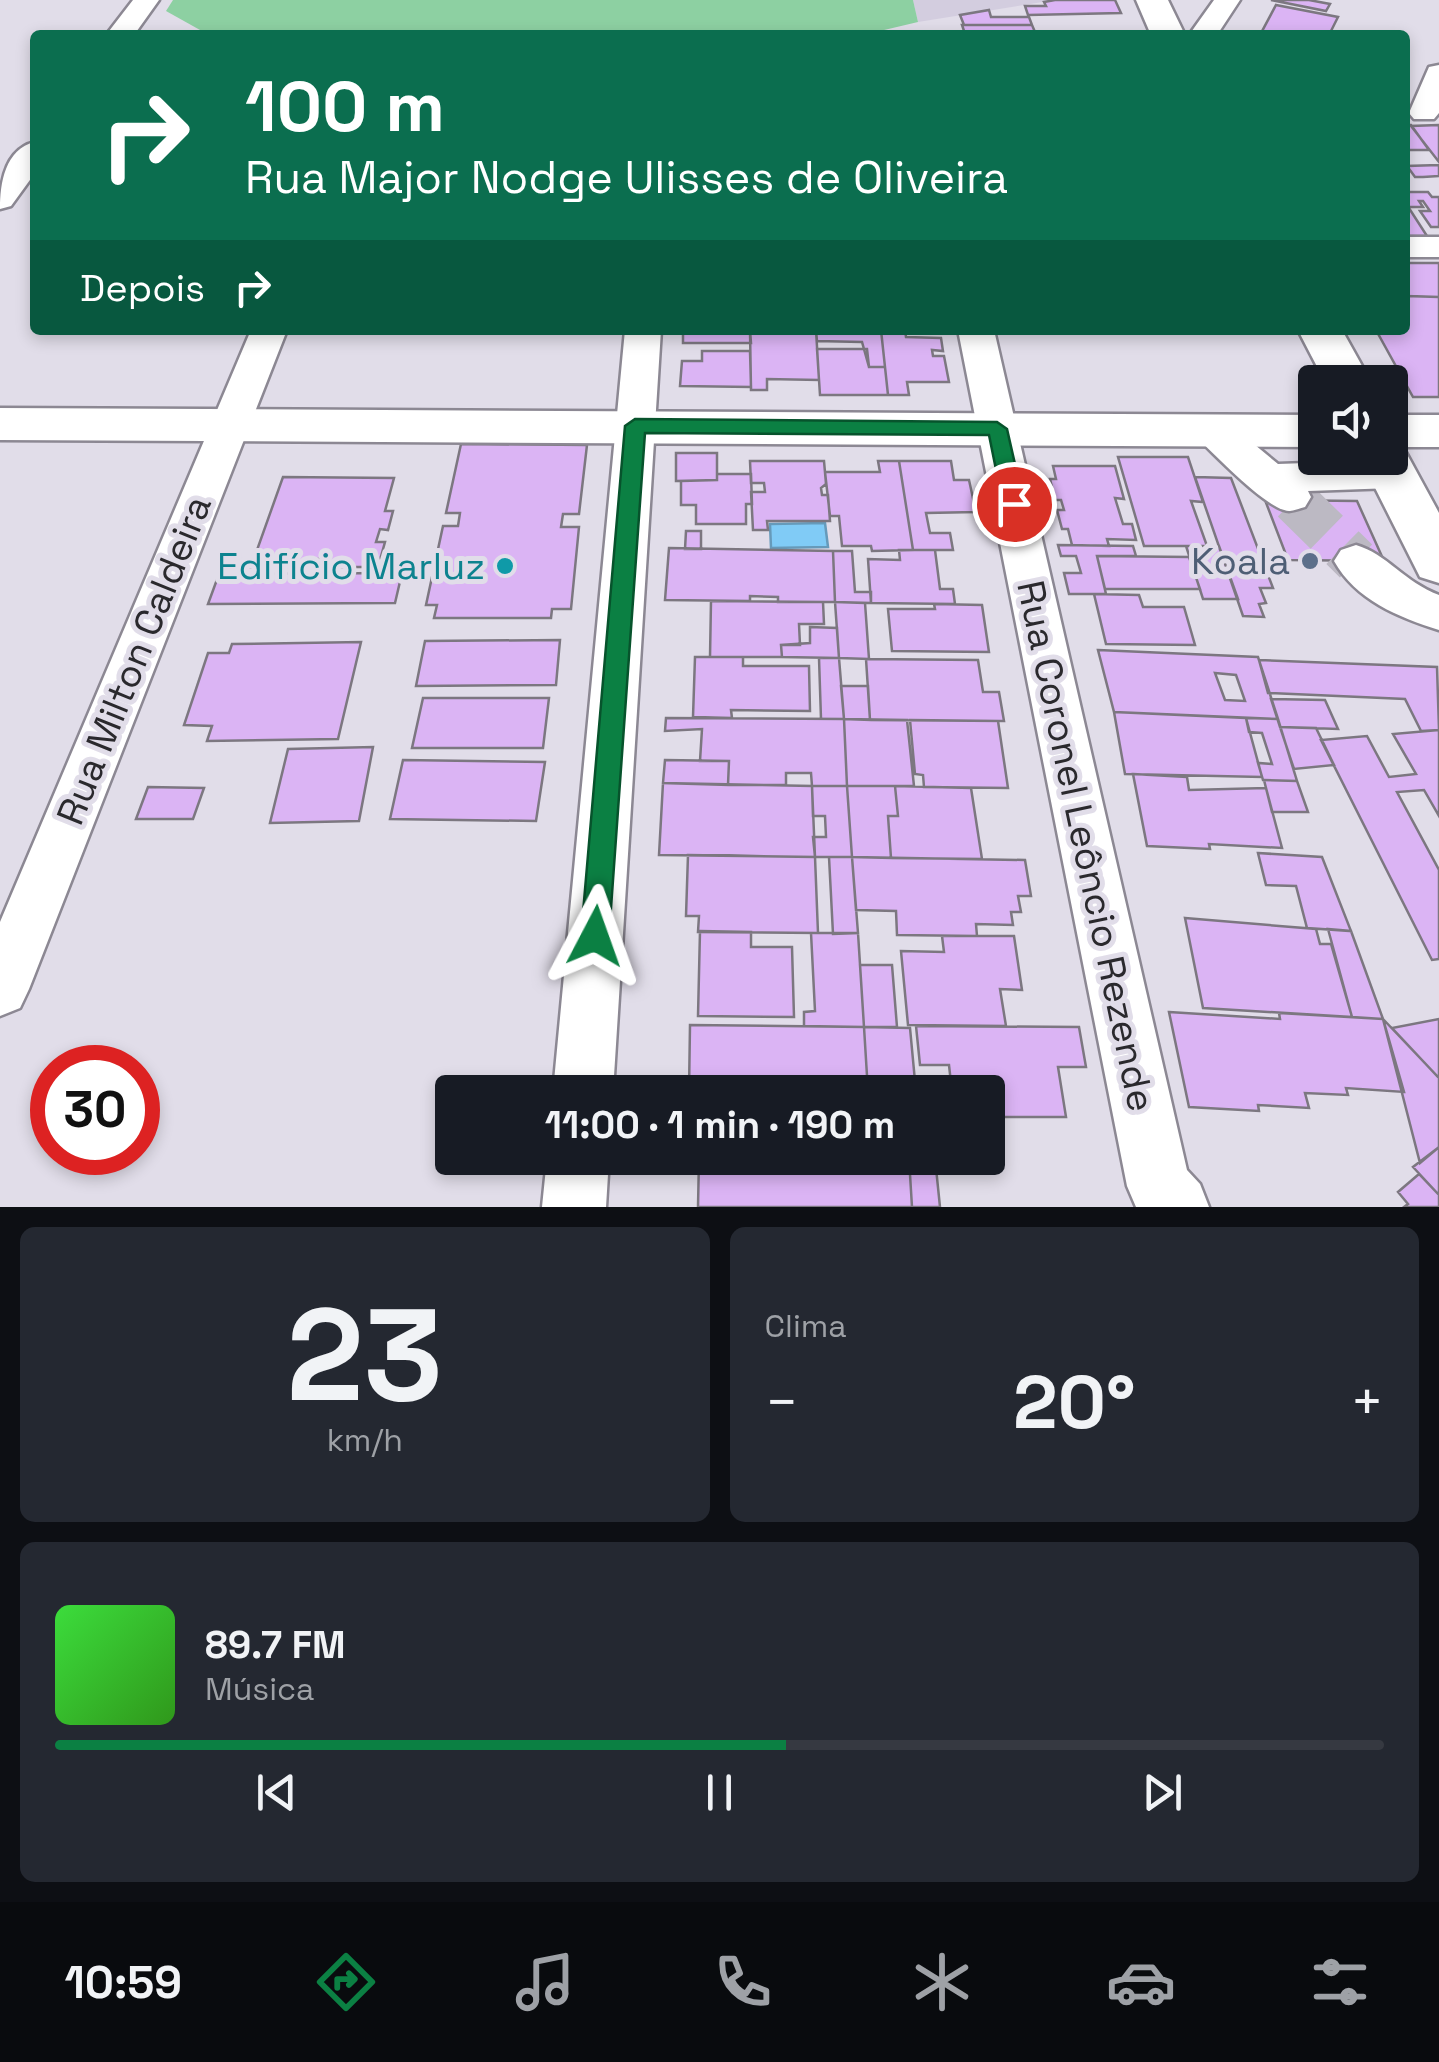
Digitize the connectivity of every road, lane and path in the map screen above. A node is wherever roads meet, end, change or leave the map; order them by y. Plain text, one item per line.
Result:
1 (146, 0) edge
2 (1152, 0) edge
3 (1227, 0) edge
4 (124, 30) edge
5 (1166, 30) edge
6 (1206, 30) edge
7 (1439, 73) edge
8 (1423, 112) edge
9 (30, 159) edge
10 (0, 199) edge
11 (1410, 247) edge
12 (1439, 247) edge
13 (266, 335) edge
14 (643, 335) edge
15 (977, 335) edge
16 (1323, 335) edge
17 (1339, 365) edge
18 (0, 424) edge
19 (230, 424) junction
20 (635, 426) junction
21 (997, 429) junction
22 (1212, 430) junction
23 (1298, 431) edge
24 (1439, 431) edge
25 (1408, 445) edge
26 (1325, 475) edge
27 (1399, 475) edge
28 (1356, 560) tunnel mouth
29 (1439, 563) edge
30 (1439, 612) edge
31 (0, 989) edge
32 (584, 1075) edge
33 (577, 1175) edge
34 (1160, 1200) edge
35 (574, 1207) edge

1 - 4 street
2 - 5 main road
3 - 6 street
7 - 8 street
9 - 10 street
11 - 12 street
13 - 19 street, Rua Milton Caldeira
14 - 20 street
15 - 21 street, Rua Coronel Leôncio Rezende
16 - 17 main road
18 - 19 main road
19 - 20 main road
19 - 31 street, Rua Milton Caldeira
20 - 21 main road
20 - 32 street
21 - 22 main road
21 - 34 street, Rua Coronel Leôncio Rezende
22 - 23 main road
22 - 26 street
24 - 25 main road
27 - 29 main road
28 - 30 street
33 - 35 street

